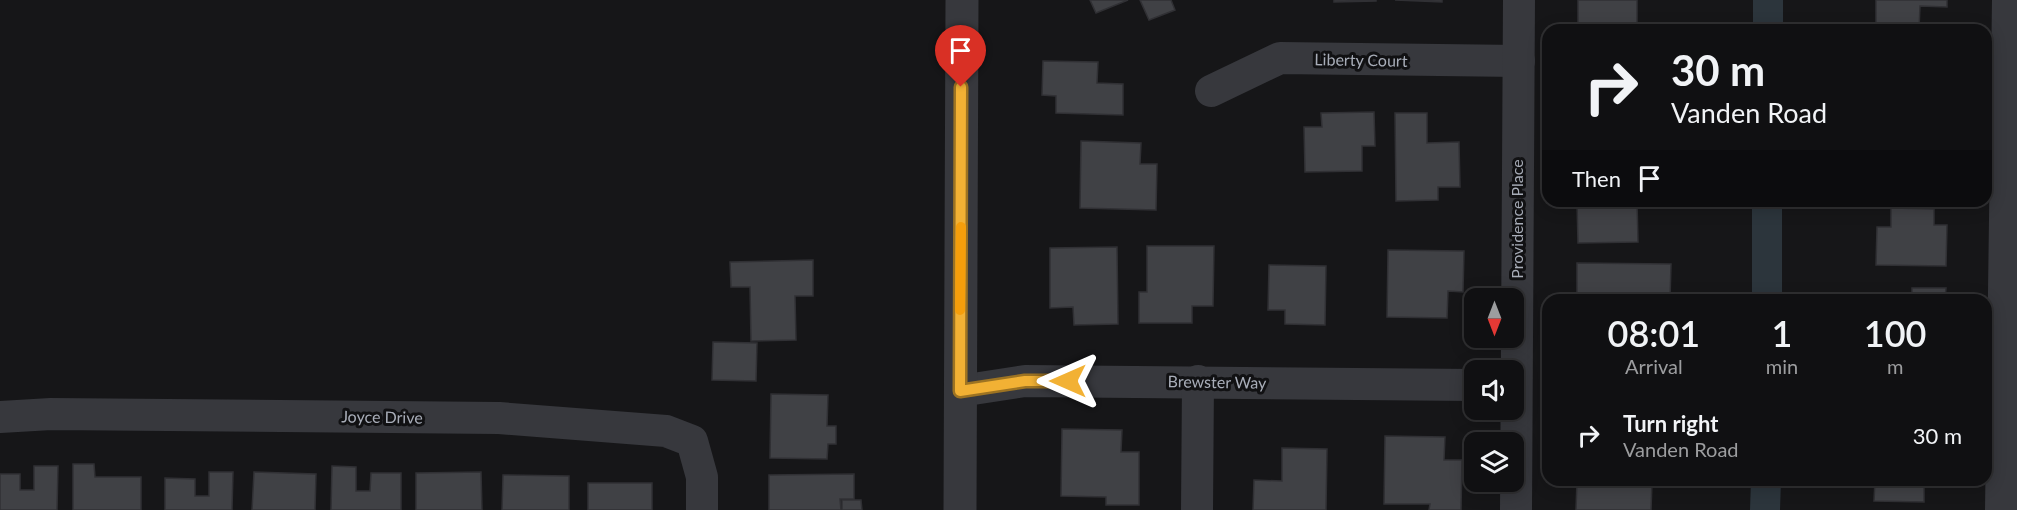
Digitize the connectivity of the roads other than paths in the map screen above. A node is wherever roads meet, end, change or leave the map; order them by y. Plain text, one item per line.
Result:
1 (962, 0) edge
2 (1519, 0) edge
3 (2008, 0) edge
4 (1519, 61) junction
5 (2013, 64) edge
6 (1211, 91) dead end
7 (1515, 360) edge
8 (1198, 381) junction
9 (1464, 385) edge
10 (960, 391) junction
11 (0, 417) edge
12 (1515, 420) edge
13 (702, 510) edge
14 (960, 510) edge
15 (1197, 510) edge
16 (1516, 510) edge
17 (2001, 510) edge

1 - 10 street
2 - 4 street, Providence Place
3 - 5 street
4 - 6 street, Liberty Court
4 - 7 street, Providence Place
5 - 17 street
8 - 9 street, Brewster Way
8 - 10 street, Brewster Way
8 - 15 street
10 - 14 street
11 - 13 street, Joyce Drive
12 - 16 street, Providence Place

